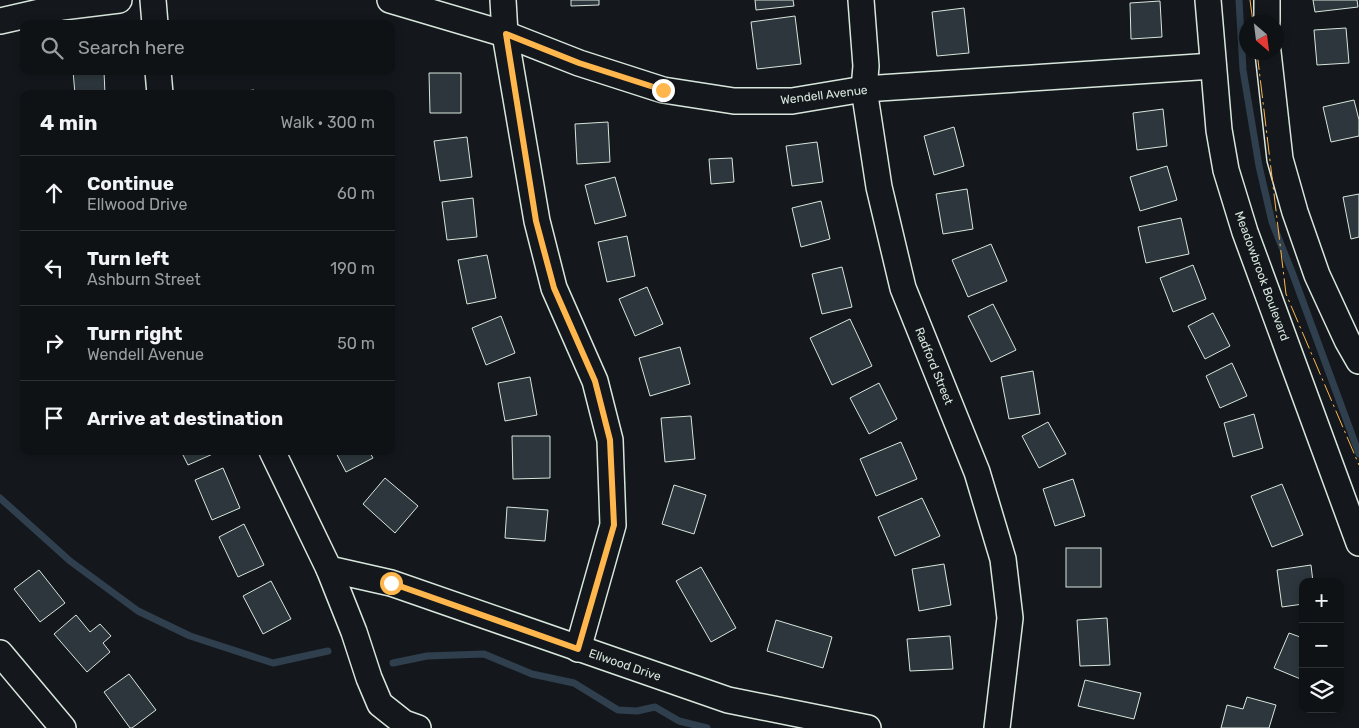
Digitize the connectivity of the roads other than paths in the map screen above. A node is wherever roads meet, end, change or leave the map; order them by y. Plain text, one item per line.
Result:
1 (119, 0) edge
2 (153, 0) edge
3 (390, 0) edge
4 (503, 0) edge
5 (861, 0) edge
6 (1208, 0) edge
7 (1266, 0) edge
8 (1267, 15) edge
9 (155, 20) edge
10 (0, 21) edge
11 (506, 34) junction
12 (1269, 60) edge
13 (1213, 66) junction
14 (158, 75) edge
15 (864, 89) junction
16 (160, 90) edge
17 (1359, 361) edge
18 (274, 455) edge
19 (1359, 542) edge
20 (329, 569) junction
21 (578, 649) junction
22 (0, 653) edge
23 (63, 728) edge
24 (418, 728) edge
25 (868, 728) edge
26 (998, 728) edge

1 - 10 street
2 - 9 street
3 - 11 street, Wendell Avenue
4 - 11 street
5 - 15 street, Radford Street
6 - 13 street, Meadowbrook Boulevard
7 - 8 street
11 - 15 street, Wendell Avenue
11 - 21 street
12 - 17 street
13 - 15 street, Wendell Avenue
13 - 19 street, Meadowbrook Boulevard
14 - 16 street
15 - 26 street, Radford Street
18 - 20 street
20 - 21 street, Ellwood Drive
20 - 24 street
21 - 25 street, Ellwood Drive
22 - 23 street

